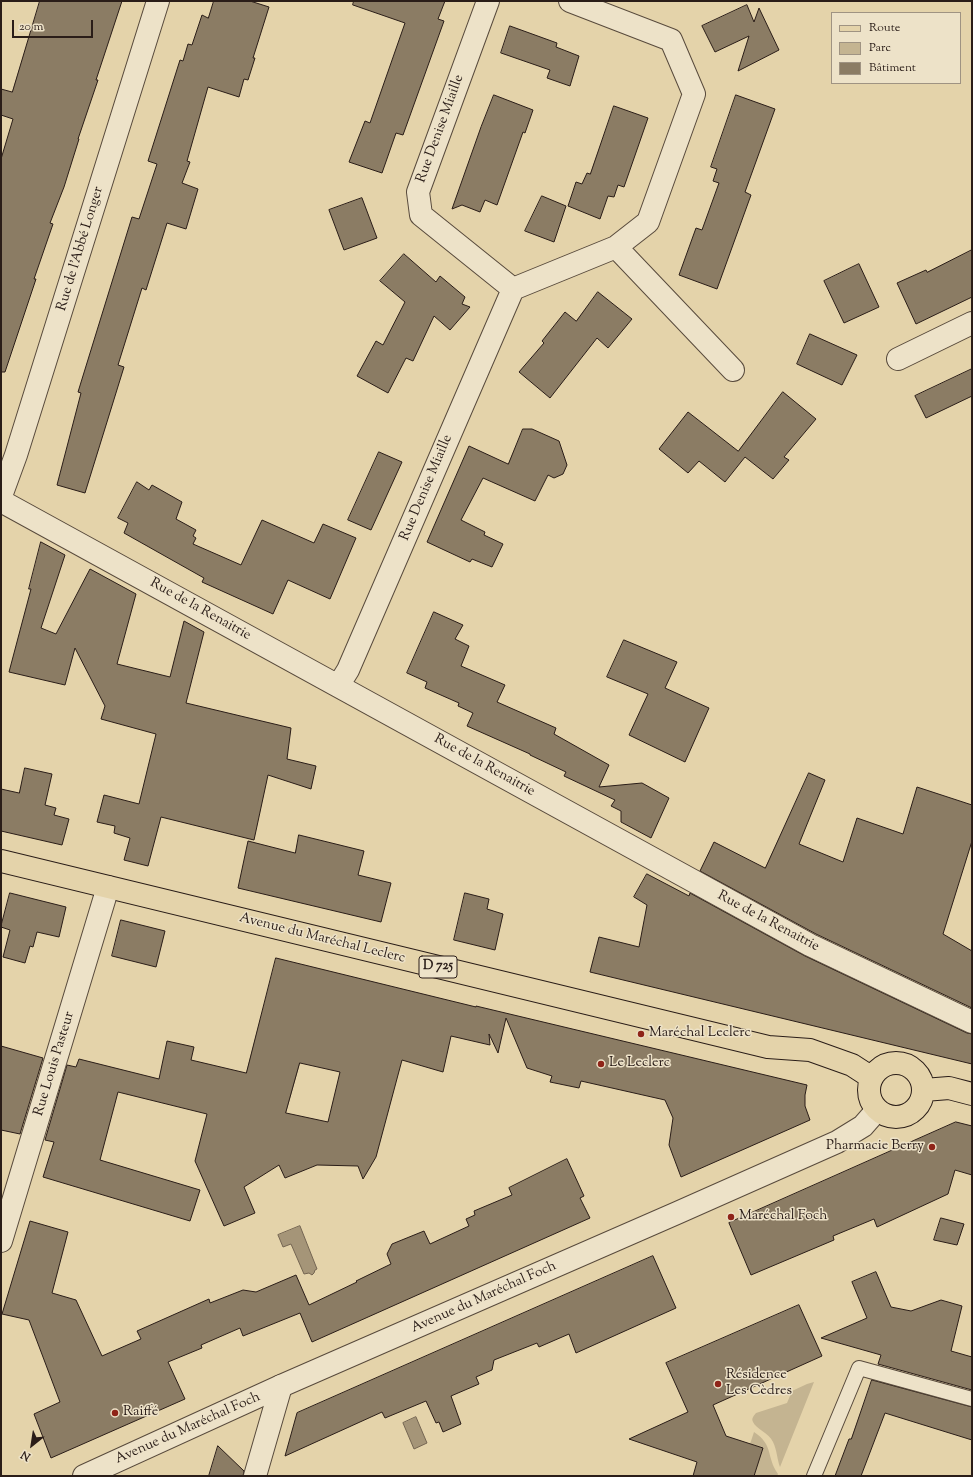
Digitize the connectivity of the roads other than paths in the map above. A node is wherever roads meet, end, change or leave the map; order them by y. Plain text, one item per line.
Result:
1 (158, 1) edge
2 (488, 1) edge
3 (570, 1) edge
4 (616, 247) junction
5 (513, 289) junction
6 (972, 323) edge
7 (898, 359) dead end
8 (733, 370) dead end
9 (1, 496) edge
10 (1, 501) edge
11 (338, 686) junction
12 (1, 861) edge
13 (108, 887) junction
14 (972, 1022) edge
15 (872, 1078) junction
16 (924, 1090) junction
17 (972, 1094) edge
18 (878, 1110) junction
19 (1, 1241) edge
20 (281, 1386) junction
21 (972, 1399) edge
22 (84, 1476) edge
23 (255, 1476) edge
24 (814, 1476) edge

1 - 9 street, Rue de l’Abbé Longer
2 - 5 street, Rue Denise Miaille
3 - 4 street
4 - 5 street
4 - 8 street
5 - 11 street, Rue Denise Miaille
6 - 7 street
10 - 11 street, Rue de la Renaitrie
11 - 14 street, Rue de la Renaitrie
12 - 13 main road, Avenue du Maréchal Leclerc / D 725
13 - 15 main road, Avenue du Maréchal Leclerc / D 725
13 - 19 street, Rue Louis Pasteur
15 - 16 main road
15 - 18 main road
16 - 17 main road
16 - 18 main road
18 - 20 street, Avenue du Maréchal Foch
20 - 22 street, Avenue du Maréchal Foch
20 - 23 street
21 - 24 lane

